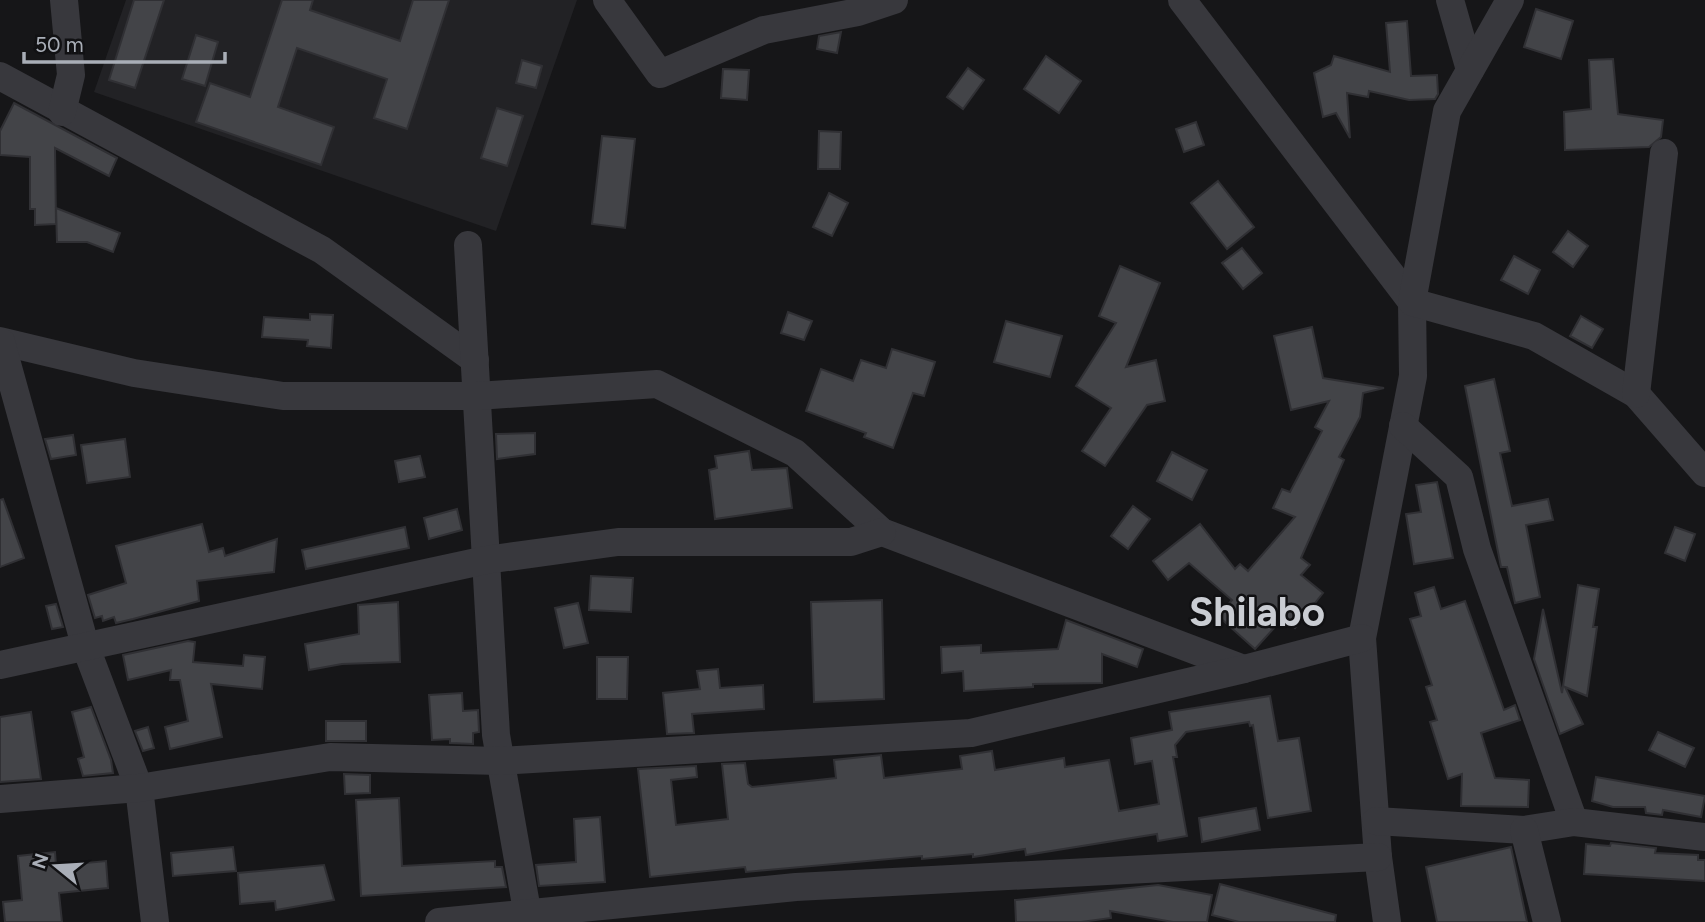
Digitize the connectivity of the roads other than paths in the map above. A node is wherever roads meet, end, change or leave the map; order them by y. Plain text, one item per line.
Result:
1 (64, 0) edge
2 (607, 0) edge
3 (894, 0) edge
4 (1182, 0) edge
5 (1450, 0) edge
6 (1510, 0) edge
7 (1470, 70) junction
8 (0, 76) edge
9 (62, 112) junction
10 (1664, 153) dead end
11 (468, 245) dead end
12 (1412, 302) junction
13 (0, 342) edge
14 (475, 360) junction
15 (1636, 394) junction
16 (477, 396) junction
17 (1403, 426) junction
18 (1705, 473) edge
19 (882, 532) junction
20 (486, 560) junction
21 (1362, 638) junction
22 (85, 645) junction
23 (0, 665) edge
24 (1244, 669) junction
25 (500, 761) junction
26 (139, 788) junction
27 (0, 799) edge
28 (1376, 821) junction
29 (1574, 822) junction
30 (1524, 830) junction
31 (1705, 837) edge
32 (1378, 857) junction
33 (528, 918) edge
34 (155, 922) edge
35 (439, 922) edge
36 (1387, 922) edge
37 (1547, 922) edge

1 - 9 street
2 - 3 street
4 - 12 street
5 - 7 street
6 - 7 street
7 - 12 street
8 - 9 street
9 - 14 street
10 - 15 street
11 - 14 street
12 - 15 street
12 - 17 street
13 - 16 street
13 - 22 street
14 - 16 street
15 - 18 street
16 - 19 street
16 - 20 street
17 - 21 street
17 - 29 street
19 - 20 street
19 - 24 street
20 - 22 street
20 - 25 street
21 - 24 street
21 - 28 street
22 - 23 street
22 - 26 street
24 - 25 street
25 - 26 street
25 - 33 street
26 - 27 street
26 - 34 street
28 - 30 street
28 - 32 street
29 - 30 street
29 - 31 street
30 - 37 street
32 - 33 street
32 - 36 street
33 - 35 street

